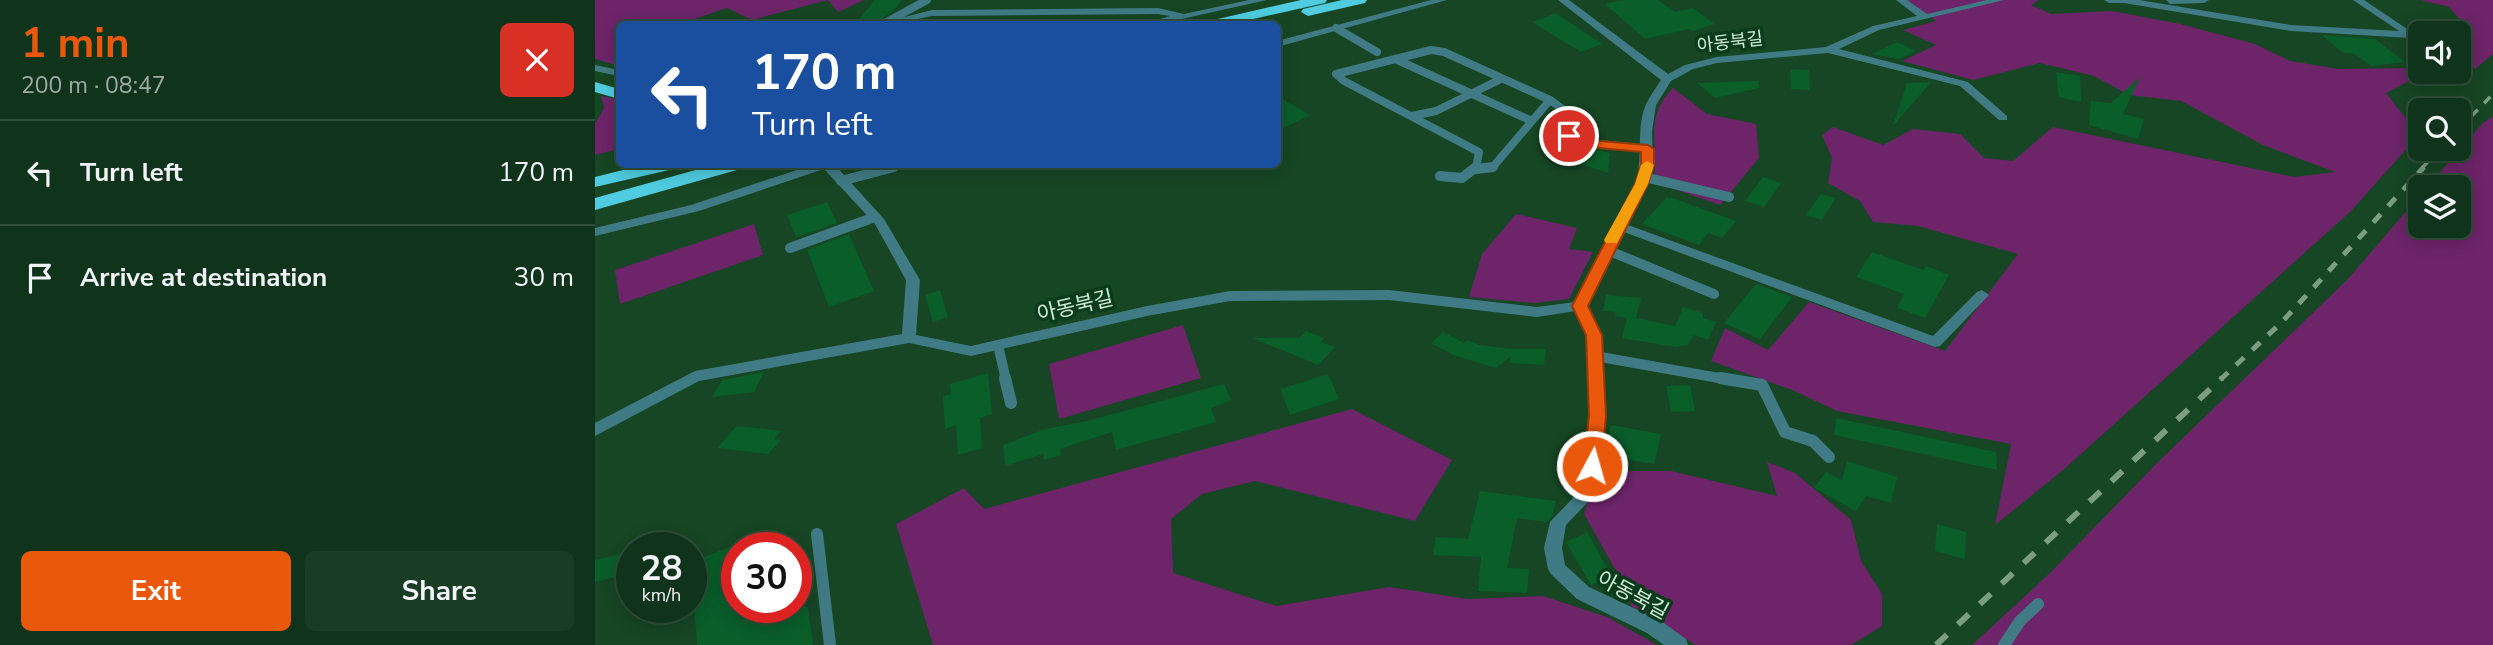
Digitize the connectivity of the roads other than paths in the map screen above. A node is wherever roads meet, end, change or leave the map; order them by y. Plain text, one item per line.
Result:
1 (927, 0) edge
2 (1262, 0) edge
3 (1320, 0) edge
4 (1360, 0) edge
5 (1442, 0) edge
6 (1563, 0) edge
7 (1901, 0) edge
8 (1999, 0) edge
9 (2109, 0) edge
10 (2204, 0) edge
11 (2358, 0) edge
12 (2126, 1) edge
13 (1924, 16) junction
14 (1187, 17) junction
15 (888, 21) edge
16 (896, 21) edge
17 (1165, 21) edge
18 (1227, 21) edge
19 (1268, 21) edge
20 (1336, 29) junction
21 (1281, 43) edge
22 (1828, 50) junction
23 (1377, 52) dead end
24 (1395, 59) junction
25 (595, 68) edge
26 (616, 73) edge
27 (1501, 79) junction
28 (1667, 79) junction
29 (595, 87) edge
30 (616, 93) edge
31 (1473, 94) junction
32 (1550, 100) junction
33 (1412, 116) junction
34 (2003, 118) dead end
35 (1532, 121) junction
36 (1648, 149) junction
37 (616, 167) edge
38 (655, 168) edge
39 (724, 168) edge
40 (817, 168) edge
41 (829, 168) edge
42 (888, 168) edge
43 (1476, 169) junction
44 (595, 172) edge
45 (1440, 176) dead end
46 (1644, 177) junction
47 (841, 181) junction
48 (595, 182) edge
49 (1729, 197) dead end
50 (595, 204) edge
51 (875, 217) junction
52 (1619, 226) junction
53 (595, 232) edge
54 (790, 247) dead end
55 (1607, 250) junction
56 (1714, 294) dead end
57 (1982, 295) dead end
58 (1580, 306) junction
59 (909, 338) junction
60 (998, 345) junction
61 (1595, 356) junction
62 (1011, 403) dead end
63 (595, 430) edge
64 (1829, 457) dead end
65 (817, 534) dead end
66 (2038, 604) dead end
67 (830, 645) edge
68 (1679, 645) edge
69 (2004, 645) edge

1 - 15 lane
2 - 14 street
3 - 18 highway
4 - 19 highway
5 - 20 street
6 - 28 street
7 - 13 street
8 - 13 street, 아동북길
9 - 12 street
10 - 12 street
11 - 12 street
13 - 22 street, 아동북길
14 - 16 street
14 - 17 street
20 - 21 street
20 - 23 lane
22 - 28 street, 아동북길
22 - 34 street
24 - 27 lane
24 - 31 lane
24 - 33 lane
25 - 26 street
27 - 31 lane
27 - 32 lane
28 - 36 street
29 - 30 highway
31 - 33 lane
31 - 35 lane
32 - 35 lane
32 - 36 lane
33 - 43 lane
35 - 43 lane
36 - 46 street
37 - 44 highway
38 - 48 highway
39 - 50 highway
40 - 53 street
41 - 47 street
42 - 47 lane
43 - 45 lane
46 - 49 lane
46 - 52 street
47 - 51 street
51 - 54 lane
51 - 59 street
52 - 55 street
52 - 57 street
55 - 56 lane
55 - 58 street
58 - 60 street, 아동북길
58 - 61 street, 아동북길
59 - 60 street, 아동북길
59 - 63 street, 아동북길
60 - 62 lane
61 - 64 lane
61 - 68 street, 아동북길
65 - 67 lane
66 - 69 lane

